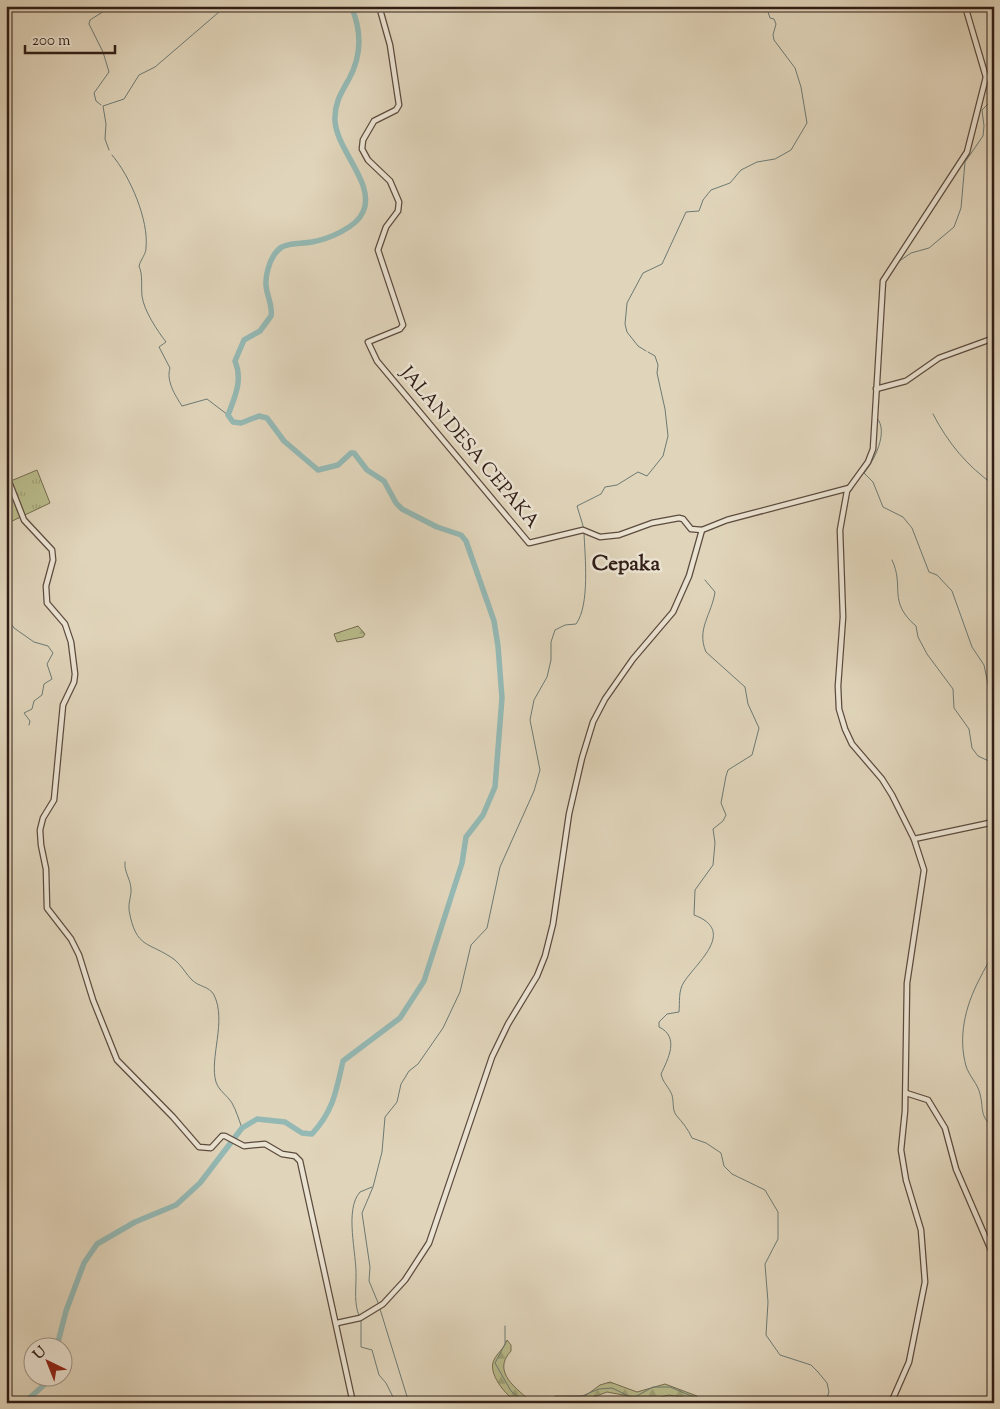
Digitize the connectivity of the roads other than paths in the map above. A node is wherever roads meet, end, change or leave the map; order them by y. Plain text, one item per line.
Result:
1 (379, 6) edge
2 (965, 6) edge
3 (994, 76) edge
4 (986, 77) junction
5 (994, 338) edge
6 (876, 388) junction
7 (6, 474) edge
8 (849, 488) junction
9 (839, 490) junction
10 (845, 496) junction
11 (702, 530) junction
12 (994, 822) edge
13 (914, 839) junction
14 (906, 1093) junction
15 (994, 1256) edge
16 (350, 1322) junction
17 (336, 1323) junction
18 (339, 1331) junction
19 (353, 1403) edge
20 (891, 1403) edge

1 - 11 street, JALAN DESA CEPAKA
2 - 4 street
3 - 4 street
4 - 6 street
5 - 6 street
6 - 8 street
7 - 17 street
8 - 9 street
8 - 10 street
9 - 10 street
9 - 11 street
10 - 13 street
11 - 16 street
12 - 13 street
13 - 14 street
14 - 15 street
14 - 20 street
16 - 17 street
16 - 18 street
17 - 18 street
18 - 19 street

